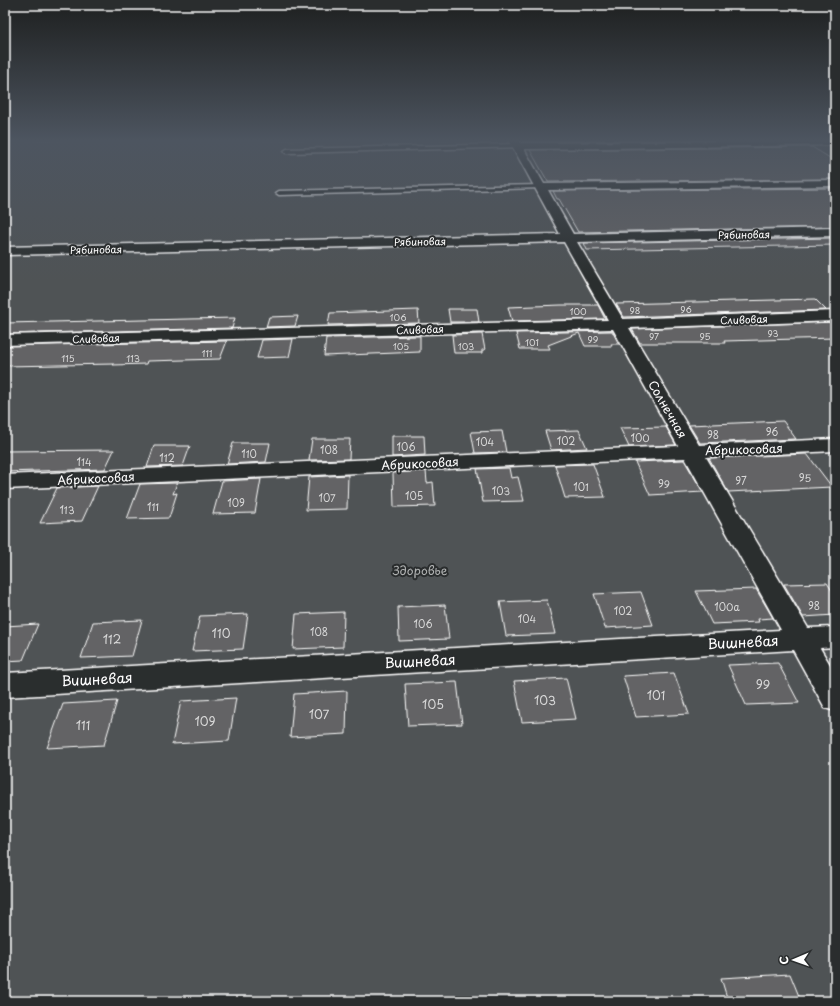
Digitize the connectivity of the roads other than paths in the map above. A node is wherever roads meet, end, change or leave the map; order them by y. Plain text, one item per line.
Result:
1 (542, 187) junction
2 (546, 187) edge
3 (279, 193) dead end
4 (835, 232) edge
5 (568, 237) junction
6 (5, 251) edge
7 (835, 316) edge
8 (619, 324) junction
9 (5, 340) edge
10 (835, 445) edge
11 (692, 451) junction
12 (5, 482) edge
13 (835, 637) edge
14 (800, 639) junction
15 (5, 685) edge
16 (835, 699) edge

1 - 2 street
1 - 3 lane
1 - 5 street, Солнечная
4 - 5 street, Рябиновая
5 - 6 street, Рябиновая
5 - 8 street, Солнечная
7 - 8 street, Сливовая
8 - 9 street, Сливовая
8 - 11 street, Солнечная
10 - 11 street, Абрикосовая
11 - 12 street, Абрикосовая
11 - 14 street, Солнечная
13 - 14 street, Вишневая
14 - 15 street, Вишневая
14 - 16 street, Солнечная

